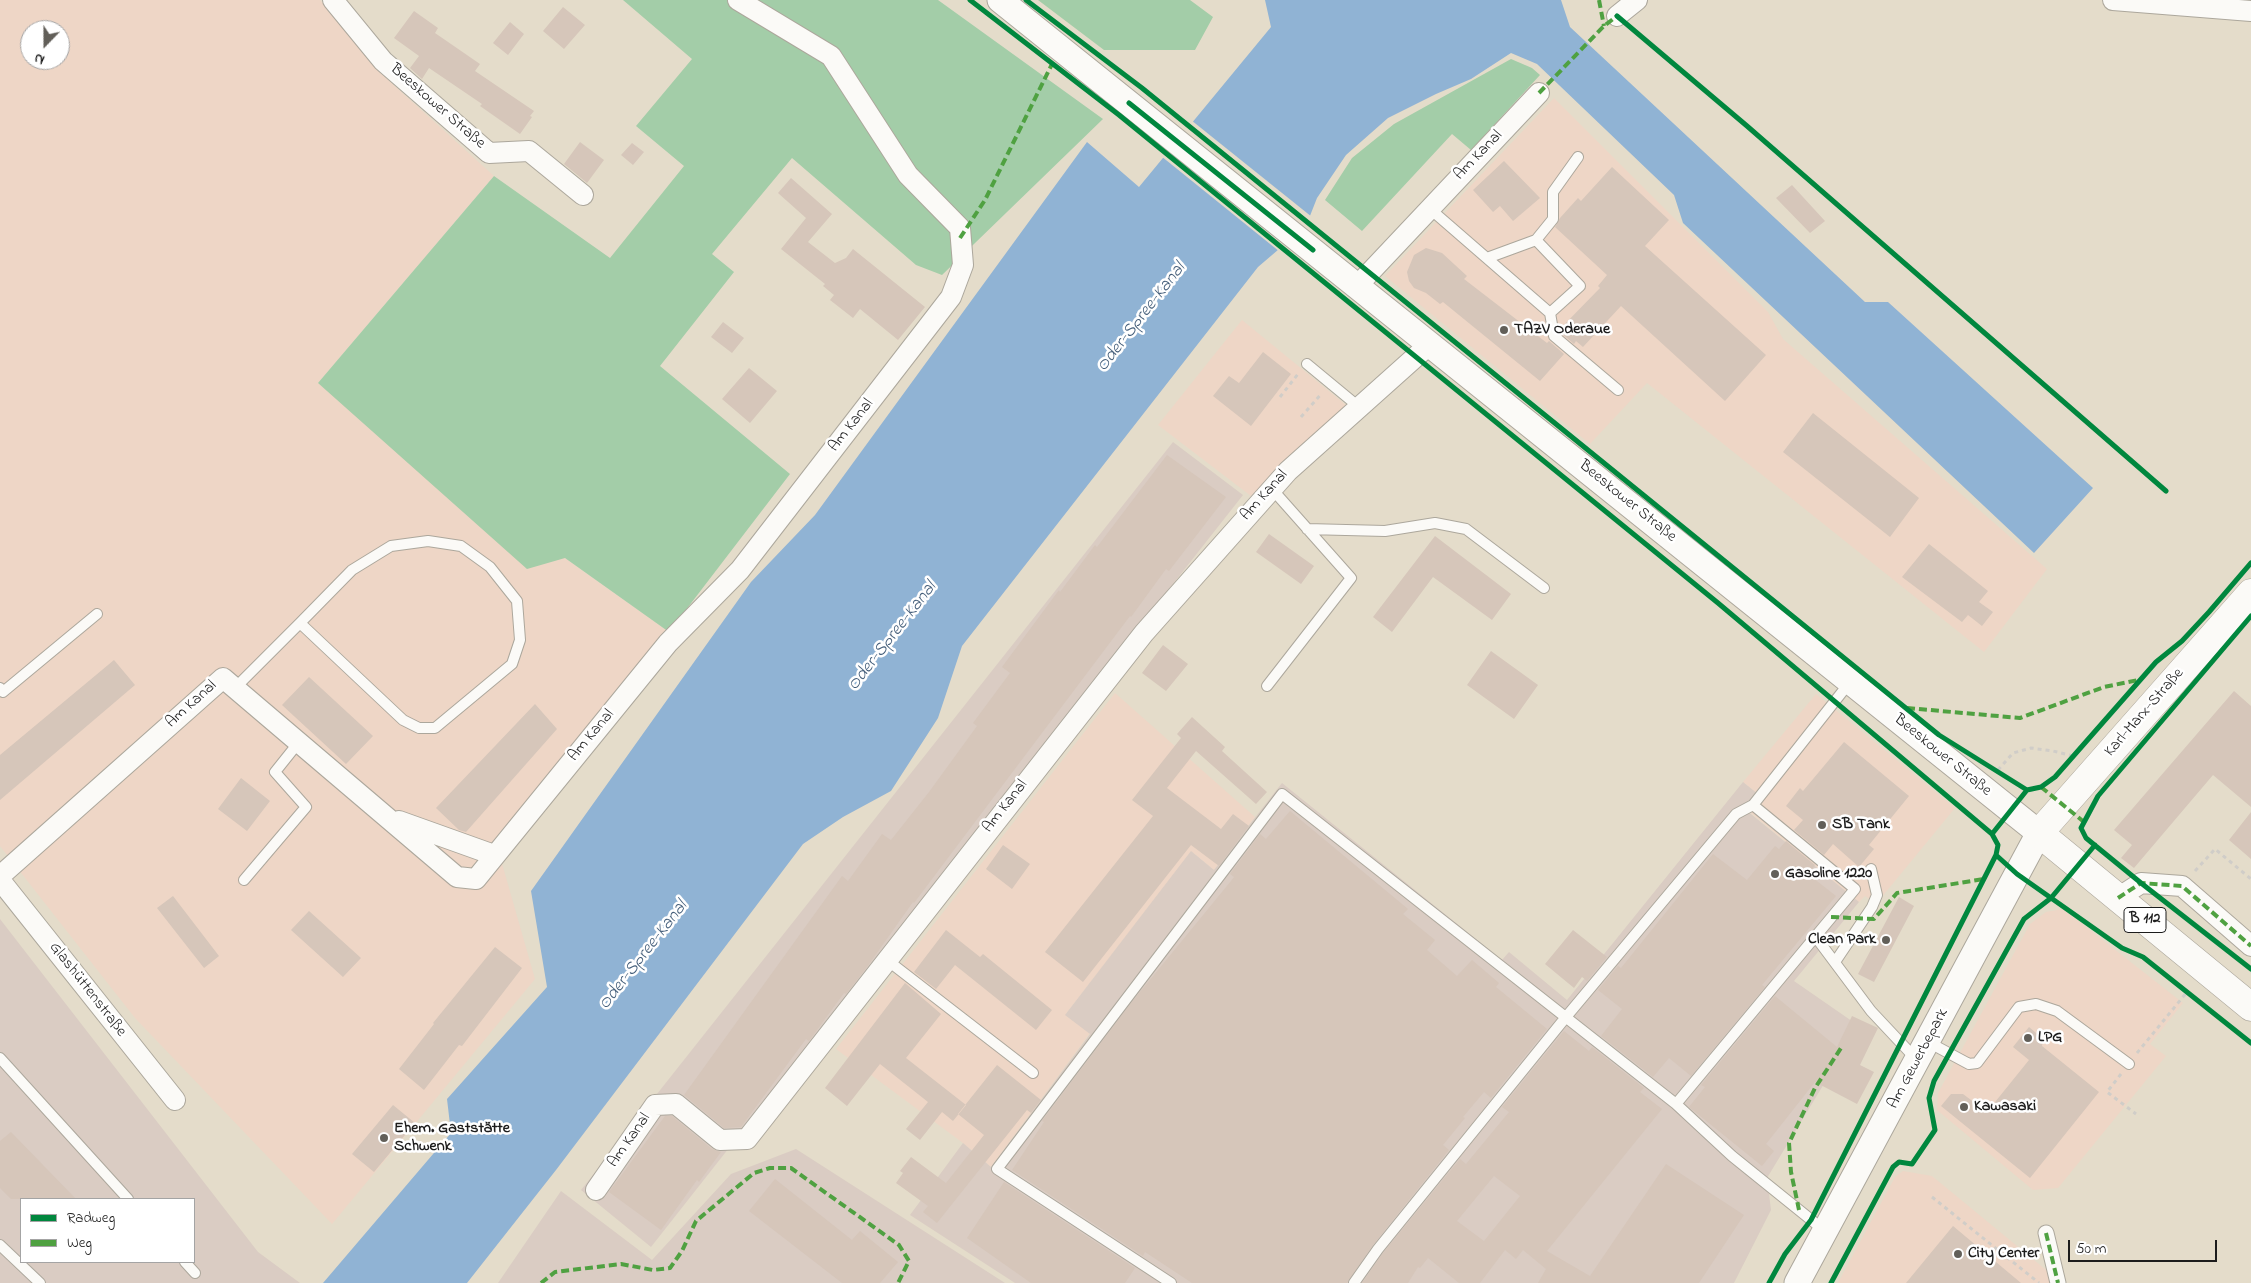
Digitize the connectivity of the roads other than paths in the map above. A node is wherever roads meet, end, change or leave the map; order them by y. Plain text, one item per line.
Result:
1 (333, 0) edge
2 (738, 0) edge
3 (1000, 0) edge
4 (1637, 0) edge
5 (2113, 0) edge
6 (2251, 11) edge
7 (1617, 16) dead end
8 (1539, 93) dead end
9 (1578, 157) dead end
10 (583, 195) dead end
11 (1429, 208) junction
12 (1536, 240) junction
13 (1488, 258) junction
14 (1358, 285) junction
15 (1550, 313) junction
16 (1430, 344) junction
17 (1306, 364) road end
18 (1618, 390) dead end
19 (1359, 407) junction
20 (1272, 489) junction
21 (1307, 529) junction
22 (1544, 588) dead end
23 (2251, 593) edge
24 (97, 614) dead end
25 (300, 623) junction
26 (1850, 682) junction
27 (1267, 686) dead end
28 (0, 688) edge
29 (235, 688) junction
30 (299, 742) junction
31 (1753, 805) junction
32 (388, 817) junction
33 (2038, 833) junction
34 (494, 855) junction
35 (1871, 869) dead end
36 (0, 876) edge
37 (0, 880) edge
38 (244, 880) dead end
39 (2118, 898) junction
40 (1816, 936) junction
41 (2251, 946) edge
42 (887, 960) junction
43 (1835, 962) junction
44 (2251, 1007) edge
45 (1566, 1017) junction
46 (1923, 1051) junction
47 (0, 1058) edge
48 (2129, 1064) dead end
49 (1033, 1073) dead end
50 (175, 1100) dead end
51 (1676, 1104) junction
52 (596, 1190) dead end
53 (127, 1198) edge
54 (1825, 1231) junction
55 (2046, 1233) dead end
56 (0, 1244) edge
57 (186, 1263) edge
58 (195, 1273) dead end
59 (40, 1283) edge
60 (1171, 1283) edge
61 (1354, 1283) edge
62 (1797, 1283) edge
63 (2058, 1283) edge

1 - 10 street, Beeskower Straße
2 - 34 street, Am Kanal
3 - 14 street, Beeskower Straße
4 - 7 street
5 - 6 street
8 - 11 street, Am Kanal
9 - 12 lane
11 - 13 lane
11 - 14 street, Am Kanal
12 - 13 lane
12 - 15 lane
13 - 15 lane
14 - 16 street, Beeskower Straße
15 - 18 lane
16 - 19 street, Am Kanal
16 - 26 street, Beeskower Straße
17 - 19 lane
19 - 20 street, Am Kanal
20 - 21 lane
20 - 42 street, Am Kanal
21 - 22 lane
21 - 27 lane
23 - 33 main road, Karl-Marx-Straße
24 - 28 lane
25 - 25 lane
25 - 29 lane
26 - 31 lane
26 - 33 street, Beeskower Straße
29 - 30 street, Am Kanal
29 - 36 street, Am Kanal
30 - 32 street, Am Kanal
30 - 38 lane
31 - 40 lane
31 - 45 lane
32 - 34 street, Am Kanal
32 - 34 street, Am Kanal
33 - 39 main road, Beeskower Straße / B 112
33 - 46 street, Am Gewerbepark
35 - 43 lane
37 - 50 street, Glashüttenstraße
39 - 41 street
39 - 44 main road, Beeskower Straße / B 112
40 - 43 lane
40 - 51 lane
42 - 49 lane
42 - 52 street, Am Kanal
43 - 46 lane
45 - 51 lane
45 - 60 lane
45 - 61 lane
46 - 48 lane
46 - 54 street, Am Gewerbepark
47 - 53 lane
51 - 54 lane
54 - 62 street, Am Gewerbepark
55 - 63 street
56 - 59 lane
57 - 58 lane

